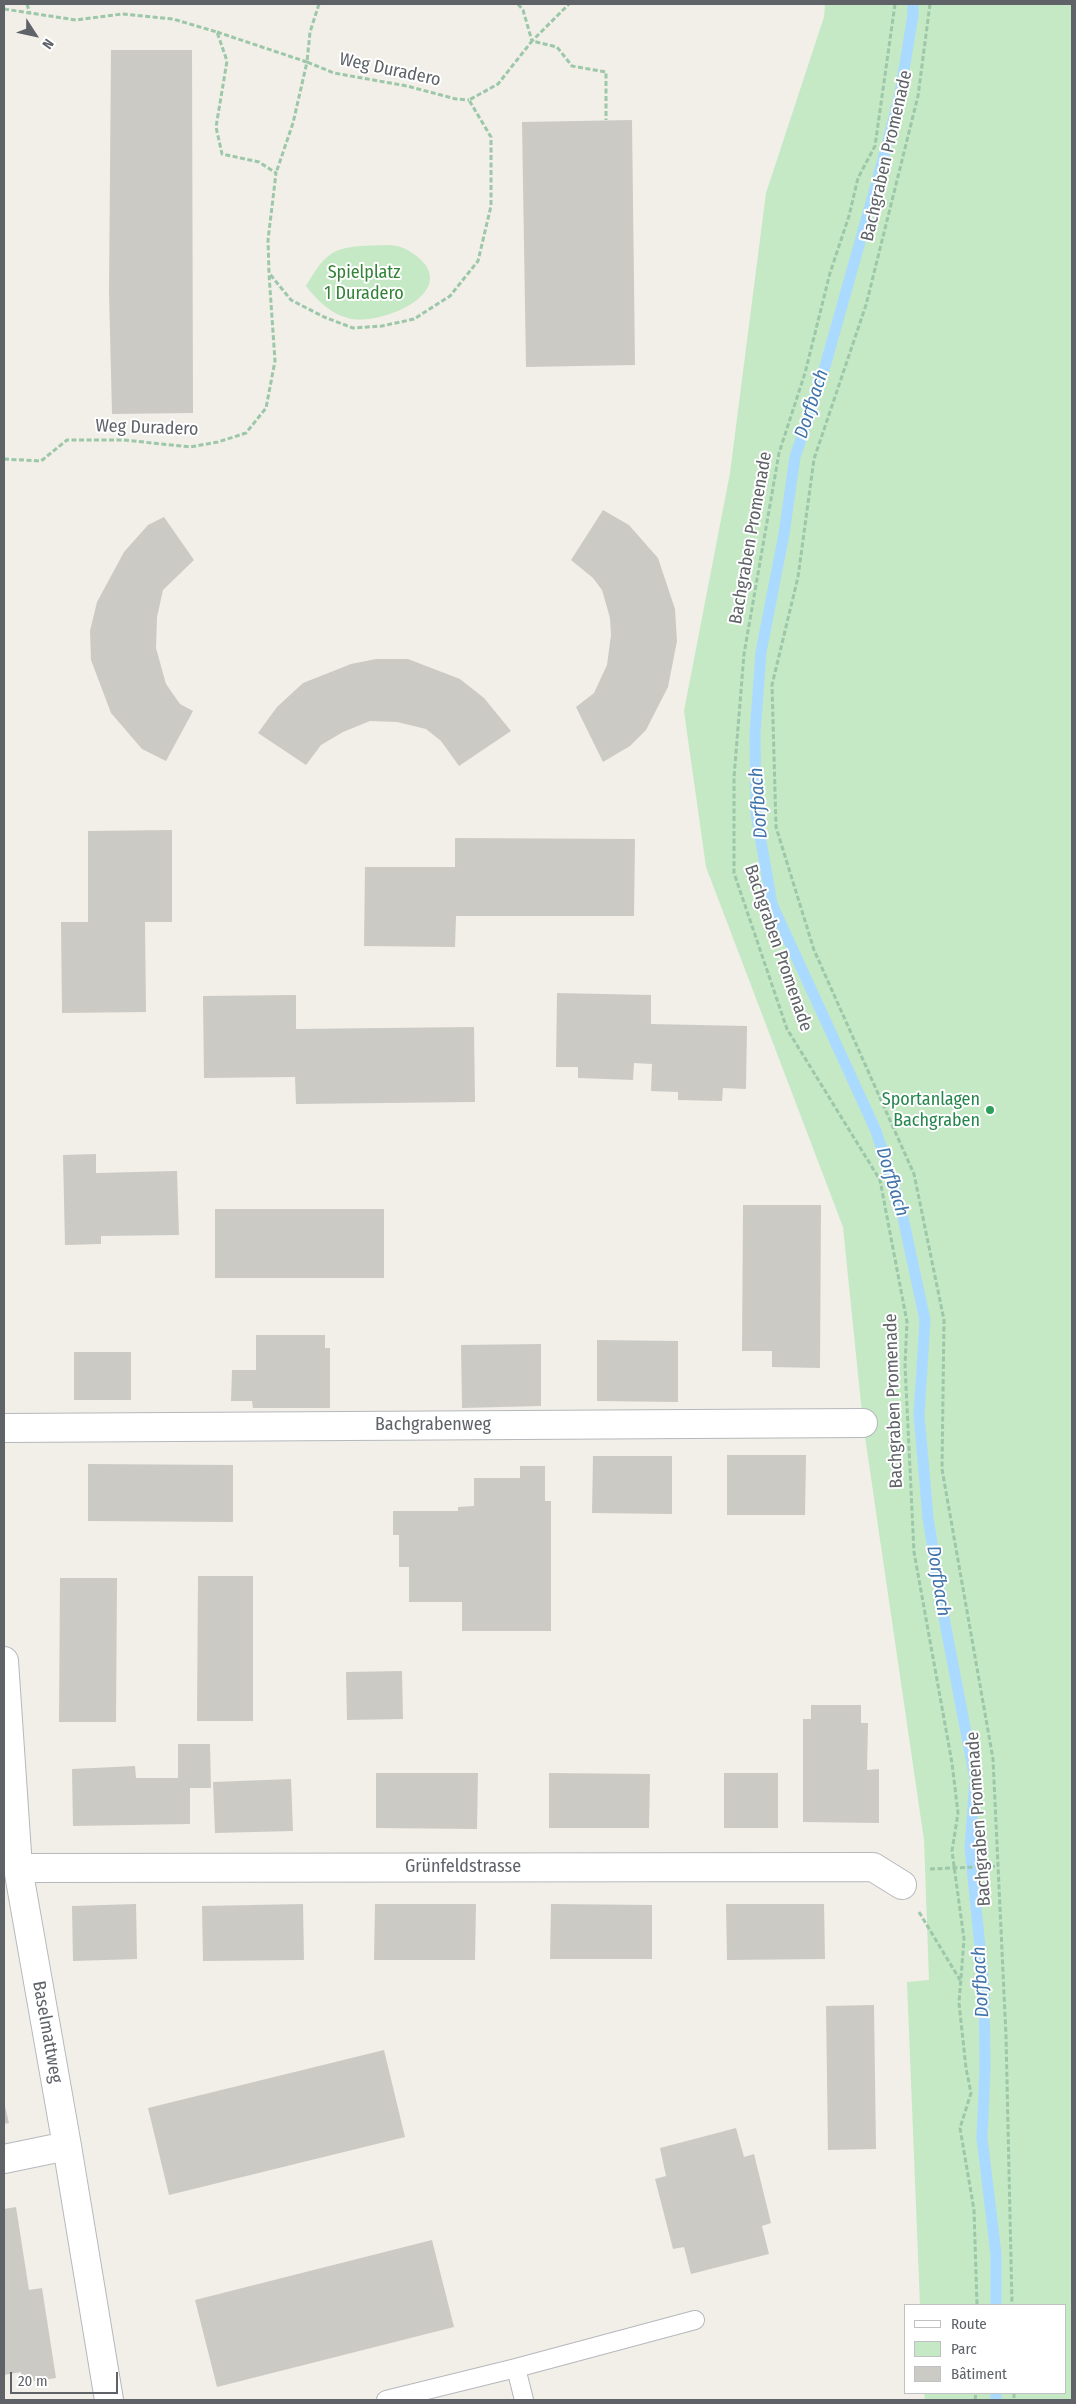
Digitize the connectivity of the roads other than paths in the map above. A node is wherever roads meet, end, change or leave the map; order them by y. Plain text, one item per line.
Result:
1 (863, 1423) dead end
2 (4, 1428) edge
3 (4, 1661) edge
4 (18, 1868) junction
5 (902, 1885) road end
6 (67, 2146) junction
7 (4, 2159) edge
8 (695, 2320) dead end
9 (516, 2368) junction
10 (104, 2399) edge
11 (386, 2400) edge
12 (524, 2400) edge

1 - 2 street, Bachgrabenweg
3 - 4 street, Baselmattweg
4 - 5 street, Grünfeldstrasse
4 - 6 street, Baselmattweg
6 - 7 street
6 - 10 street, Baselmattweg
8 - 9 lane
9 - 11 lane
9 - 12 lane

